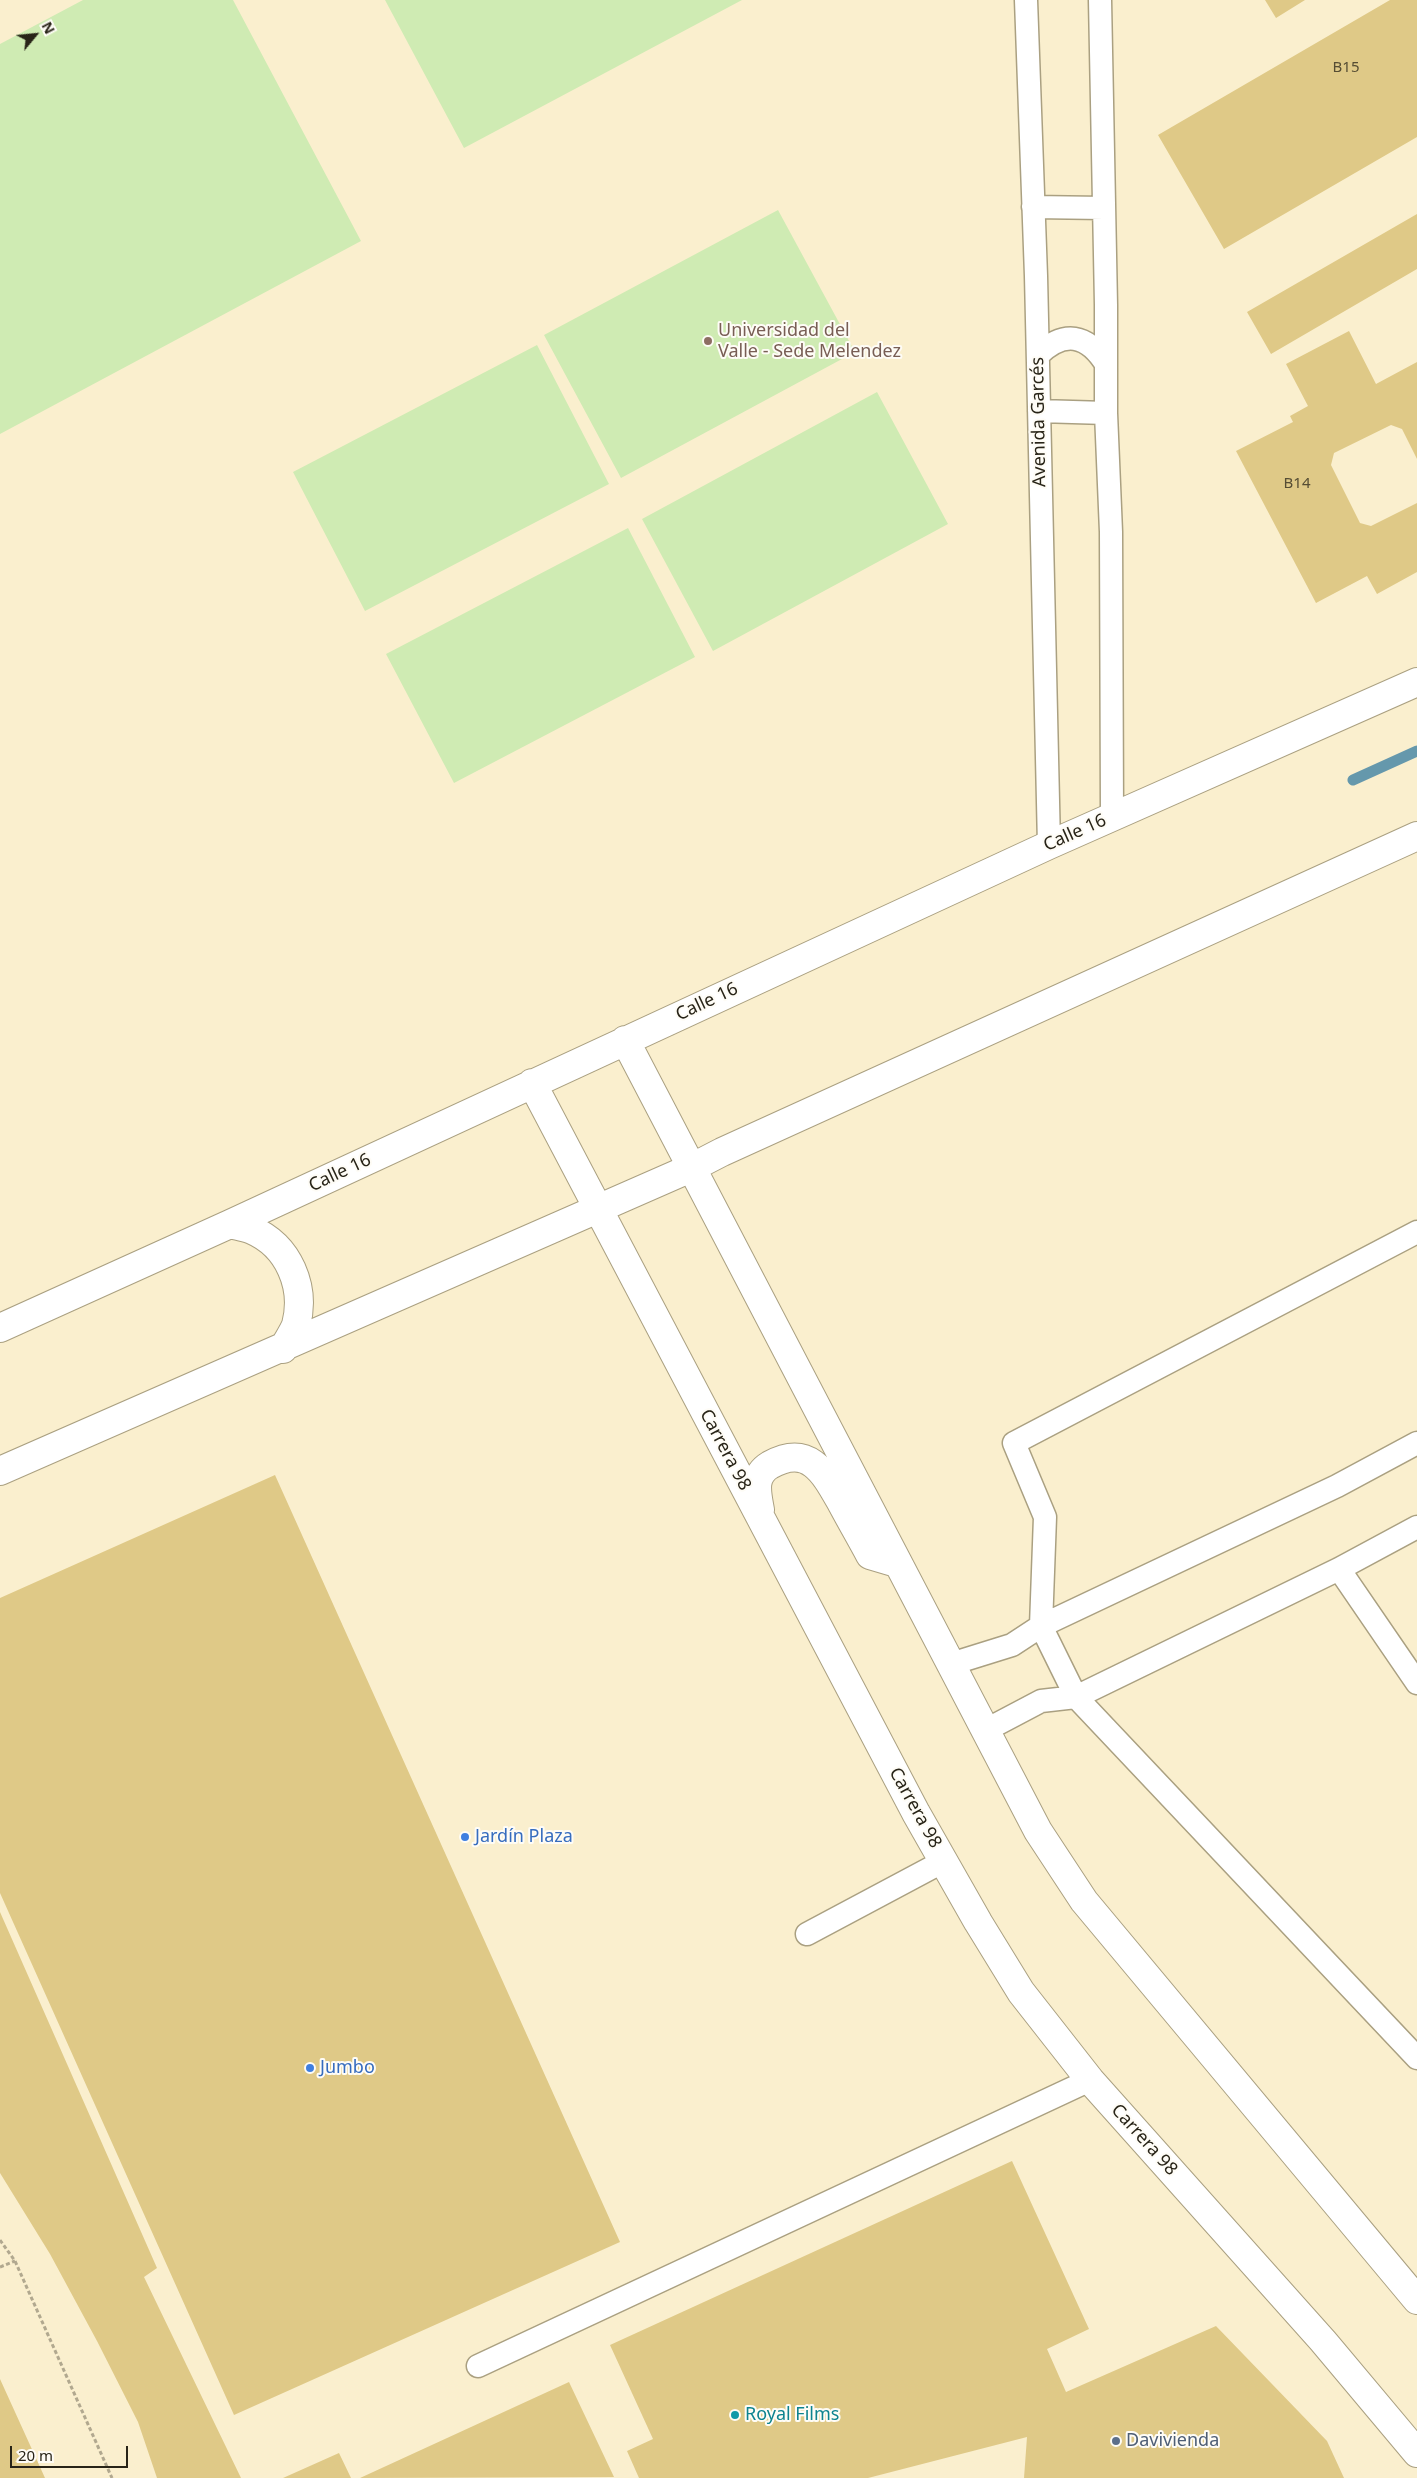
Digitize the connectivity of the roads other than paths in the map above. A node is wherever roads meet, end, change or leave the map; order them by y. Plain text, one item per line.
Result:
1 (1026, 0) edge
2 (1100, 0) edge
3 (1034, 207) junction
4 (1104, 208) junction
5 (1038, 354) junction
6 (1106, 364) junction
7 (1039, 411) junction
8 (1106, 413) junction
9 (1417, 682) edge
10 (1112, 816) junction
11 (1417, 836) edge
12 (1049, 845) junction
13 (625, 1040) junction
14 (532, 1083) junction
15 (691, 1168) junction
16 (597, 1209) junction
17 (230, 1224) junction
18 (1417, 1232) edge
19 (0, 1328) edge
20 (283, 1349) junction
21 (1417, 1442) edge
22 (0, 1471) edge
23 (762, 1519) junction
24 (1417, 1527) edge
25 (897, 1563) junction
26 (1339, 1568) junction
27 (1041, 1626) junction
28 (951, 1664) junction
29 (1417, 1683) edge
30 (1076, 1697) junction
31 (986, 1730) junction
32 (944, 1861) junction
33 (807, 1934) dead end
34 (1417, 2058) edge
35 (1090, 2080) junction
36 (1417, 2300) edge
37 (478, 2366) dead end
38 (1417, 2453) edge

1 - 3 lane, Avenida Garcés
2 - 4 lane
3 - 4 lane
3 - 5 lane, Avenida Garcés
4 - 6 lane
5 - 6 lane
5 - 7 lane, Avenida Garcés
6 - 8 lane
7 - 8 lane
7 - 12 lane, Avenida Garcés
8 - 10 lane
9 - 10 street, Calle 16
10 - 12 street, Calle 16
11 - 15 street
12 - 13 street, Calle 16
13 - 14 street, Calle 16
13 - 15 street
14 - 16 street, Carrera 98
14 - 17 street, Calle 16
15 - 16 street
15 - 25 street
16 - 20 street
16 - 23 street, Carrera 98
17 - 19 street, Calle 16
17 - 20 street
18 - 27 lane
20 - 22 street
21 - 27 lane
23 - 25 street
23 - 32 street, Carrera 98
24 - 26 lane
25 - 28 street
26 - 29 lane
26 - 30 lane
27 - 28 lane
27 - 30 lane
28 - 31 street
30 - 31 lane
30 - 34 lane
31 - 36 street
32 - 33 lane
32 - 35 street, Carrera 98
35 - 37 lane
35 - 38 street, Carrera 98

